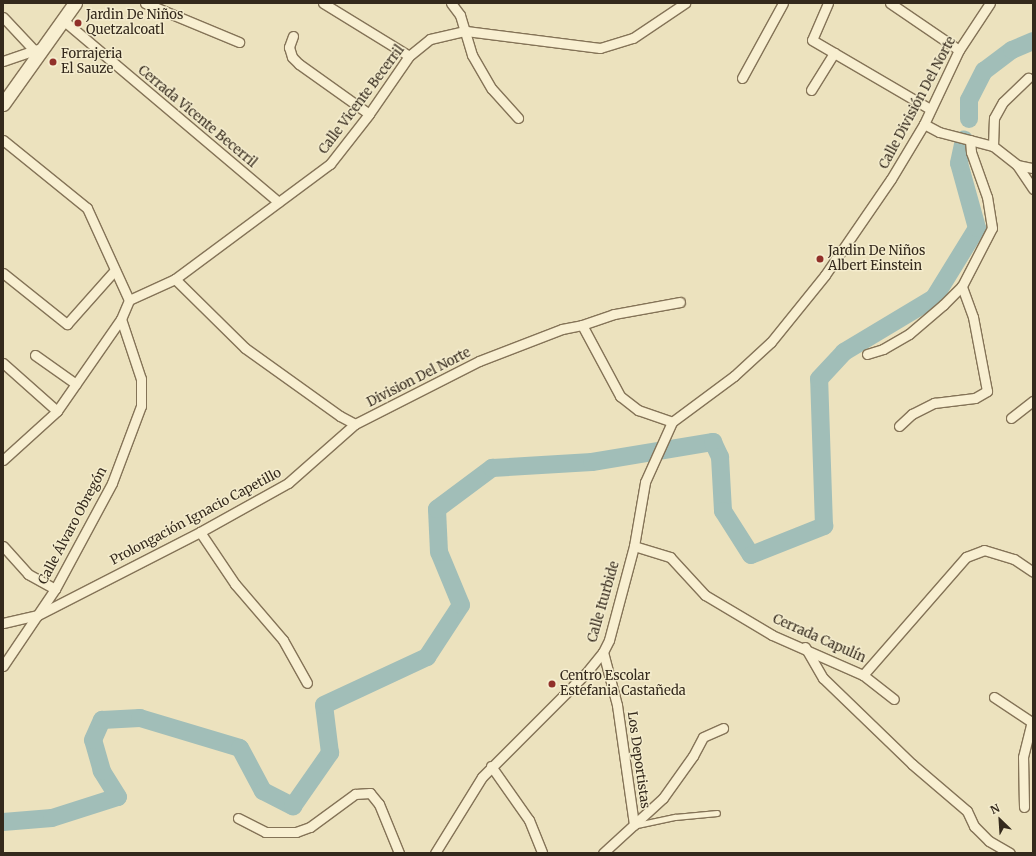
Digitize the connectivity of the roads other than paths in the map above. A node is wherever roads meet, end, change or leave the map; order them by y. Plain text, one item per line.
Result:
1 (75, 3) edge
2 (145, 3) edge
3 (323, 3) edge
4 (452, 3) edge
5 (684, 3) edge
6 (783, 3) edge
7 (828, 3) edge
8 (890, 3) edge
9 (990, 3) edge
10 (3, 17) edge
11 (63, 20) junction
12 (466, 30) junction
13 (294, 36) dead end
14 (239, 42) dead end
15 (38, 49) junction
16 (959, 50) junction
17 (834, 54) junction
18 (409, 56) junction
19 (3, 61) edge
20 (742, 78) dead end
21 (1028, 78) dead end
22 (811, 90) dead end
23 (3, 104) edge
24 (930, 109) junction
25 (369, 114) junction
26 (518, 118) dead end
27 (924, 124) junction
28 (3, 140) edge
29 (970, 140) junction
30 (993, 146) junction
31 (1017, 165) junction
32 (1033, 168) edge
33 (1033, 189) edge
34 (278, 202) junction
35 (114, 271) junction
36 (3, 273) edge
37 (175, 279) junction
38 (962, 286) junction
39 (129, 300) junction
40 (680, 302) dead end
41 (121, 319) junction
42 (582, 326) junction
43 (867, 354) dead end
44 (35, 355) dead end
45 (3, 363) edge
46 (76, 384) junction
47 (1033, 401) edge
48 (57, 411) junction
49 (1010, 418) dead end
50 (355, 424) junction
51 (670, 425) junction
52 (899, 426) dead end
53 (3, 460) edge
54 (200, 532) junction
55 (3, 546) edge
56 (634, 546) junction
57 (1033, 572) edge
58 (55, 589) junction
59 (38, 615) junction
60 (3, 623) edge
61 (805, 647) junction
62 (603, 652) junction
63 (3, 666) edge
64 (863, 675) junction
65 (307, 683) dead end
66 (994, 697) dead end
67 (894, 700) dead end
68 (1033, 722) edge
69 (723, 728) dead end
70 (491, 766) junction
71 (1024, 807) dead end
72 (717, 813) dead end
73 (238, 818) dead end
74 (634, 825) junction
75 (399, 853) edge
76 (434, 853) edge
77 (542, 853) edge
78 (603, 853) edge
79 (1010, 853) edge

1 - 11 main road
2 - 14 street
3 - 18 street
4 - 12 street
5 - 12 street, Calle Vicente Becerril
6 - 20 street
7 - 17 street
8 - 16 street
9 - 16 street, Calle División Del Norte
10 - 15 street
11 - 15 main road
11 - 34 street, Cerrada Vicente Becerril
12 - 18 street, Calle Vicente Becerril
12 - 26 street
13 - 25 street
15 - 19 street
15 - 23 main road
16 - 24 street, Calle División Del Norte
17 - 22 street
17 - 24 street
18 - 25 street, Calle Vicente Becerril
21 - 30 street
24 - 27 street, Calle División Del Norte
25 - 34 street, Calle Vicente Becerril
27 - 29 street
27 - 51 street, Calle División Del Norte
28 - 35 street
29 - 30 street
29 - 38 street
30 - 31 street
31 - 32 street
31 - 33 street
34 - 37 street, Calle Vicente Becerril
35 - 36 street
35 - 39 street
37 - 39 street
37 - 50 street
38 - 43 street
38 - 52 street
39 - 41 street
40 - 42 street, Division Del Norte
41 - 46 street
41 - 58 street, Calle Álvaro Obregón
42 - 50 street, Division Del Norte
42 - 51 street
44 - 46 street
45 - 48 street
46 - 48 street
47 - 49 street
48 - 53 street
50 - 54 street, Prolongación Ignacio Capetillo
51 - 56 street, Calle Iturbide
54 - 59 street, Prolongación Ignacio Capetillo
54 - 65 street
55 - 58 street
56 - 61 street, Cerrada Capulín
56 - 62 street, Calle Iturbide
57 - 64 street, Cerrada Capulín
58 - 59 street, Calle Álvaro Obregón
59 - 60 street
59 - 63 street, Calle Álvaro Obregón
61 - 64 street, Cerrada Capulín
61 - 79 street
62 - 70 street, Calle Iturbide
62 - 74 street, Los Deportistas
64 - 67 street
66 - 68 street
68 - 71 street
69 - 74 street
70 - 76 street, Calle Iturbide
70 - 77 street
72 - 74 lane
73 - 75 street
74 - 78 street

